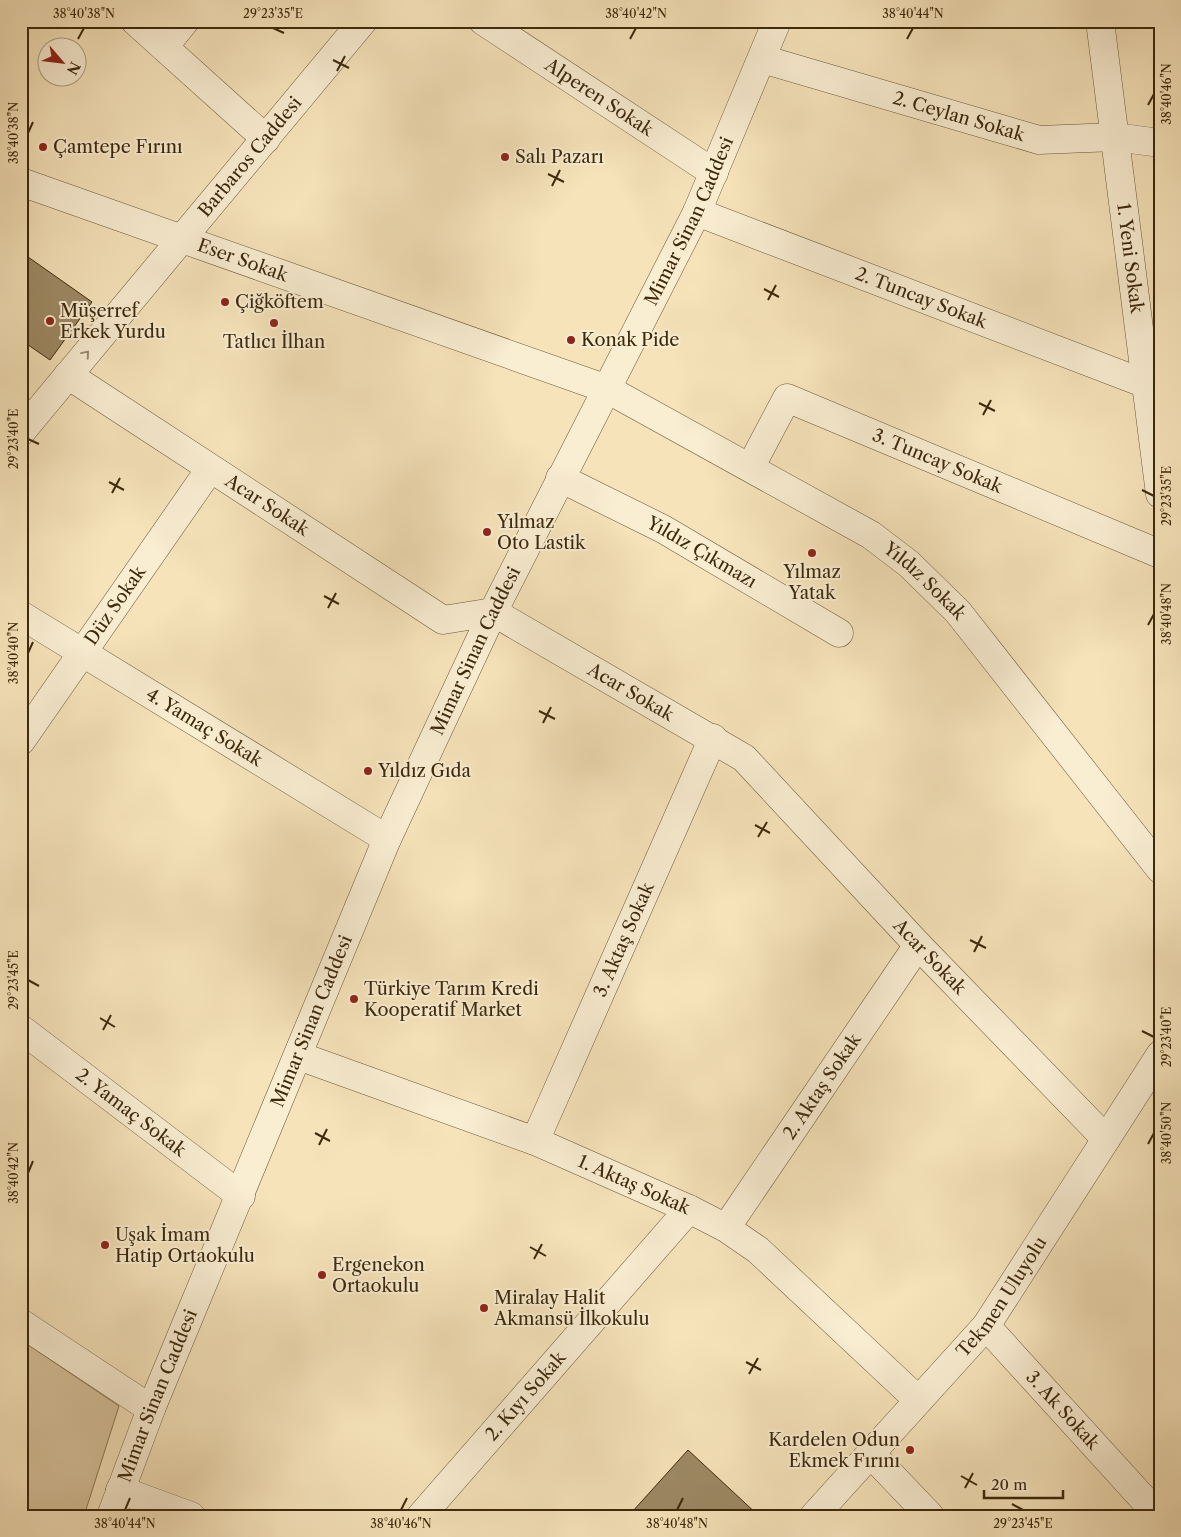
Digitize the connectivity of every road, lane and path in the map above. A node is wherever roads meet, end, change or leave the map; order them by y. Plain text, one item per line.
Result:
1 (136, 21) edge
2 (186, 21) edge
3 (363, 21) edge
4 (483, 21) edge
5 (777, 21) edge
6 (1100, 21) edge
7 (164, 47) junction
8 (762, 59) junction
9 (1115, 137) junction
10 (266, 139) junction
11 (1160, 143) edge
12 (714, 173) junction
13 (21, 182) edge
14 (697, 212) junction
15 (184, 239) junction
16 (1149, 325) edge
17 (68, 375) junction
18 (1146, 384) junction
19 (607, 389) junction
20 (22, 430) edge
21 (751, 466) junction
22 (210, 469) junction
23 (560, 478) junction
24 (1160, 494) edge
25 (1160, 554) edge
26 (493, 612) junction
27 (21, 615) edge
28 (839, 633) dead end
29 (83, 653) junction
30 (713, 738) junction
31 (21, 742) edge
32 (386, 839) junction
33 (1160, 869) edge
34 (918, 945) junction
35 (21, 1029) edge
36 (1160, 1055) edge
37 (299, 1056) junction
38 (1106, 1139) junction
39 (535, 1141) junction
40 (241, 1196) junction
41 (688, 1208) junction
42 (726, 1228) junction
43 (21, 1323) edge
44 (986, 1326) junction
45 (918, 1400) junction
46 (151, 1409) junction
47 (871, 1454) junction
48 (120, 1490) junction
49 (111, 1516) edge
50 (191, 1516) edge
51 (421, 1516) edge
52 (814, 1516) edge
53 (930, 1516) edge
54 (1159, 1516) edge

1 - 7 street
2 - 7 street
3 - 10 street, Barbaros Caddesi
4 - 12 street, Alperen Sokak
5 - 8 street, Mimar Sinan Caddesi
6 - 9 street, 1. Yeni Sokak
7 - 10 street
8 - 9 street, 2. Ceylan Sokak
8 - 12 street, Mimar Sinan Caddesi
9 - 11 street, 2. Ceylan Sokak
9 - 16 street, 1. Yeni Sokak
10 - 15 street, Barbaros Caddesi
12 - 14 street, Mimar Sinan Caddesi
13 - 15 street, Eser Sokak
14 - 18 street, 2. Tuncay Sokak
14 - 19 street, Mimar Sinan Caddesi
17 -> 15 street, Barbaros Caddesi
15 - 19 street, Eser Sokak
16 - 18 street, 1. Yeni Sokak
17 - 20 street, Barbaros Caddesi
17 - 22 street, Acar Sokak
18 - 24 street, 1. Yeni Sokak
19 - 21 street, Yıldız Sokak
19 - 23 street, Mimar Sinan Caddesi
21 - 25 street, 3. Tuncay Sokak
21 - 33 street, Yıldız Sokak
22 - 26 street, Acar Sokak
22 - 29 street, Düz Sokak
23 - 26 street, Mimar Sinan Caddesi
23 - 28 street, Yıldız Çıkmazı
26 - 30 street, Acar Sokak
26 - 32 street, Mimar Sinan Caddesi
27 - 29 street, 4. Yamaç Sokak
29 - 31 street, Düz Sokak
29 - 32 street, 4. Yamaç Sokak
30 - 34 street, Acar Sokak
30 - 39 street, 3. Aktaş Sokak
32 - 37 street, Mimar Sinan Caddesi
34 - 38 street, Acar Sokak
34 - 42 street, 2. Aktaş Sokak
35 - 40 street, 2. Yamaç Sokak
36 - 38 street, Tekmen Uluyolu
37 - 39 street, 1. Aktaş Sokak
37 - 40 street, Mimar Sinan Caddesi
38 - 44 street, Tekmen Uluyolu
39 - 41 street, 1. Aktaş Sokak
40 - 46 street, Mimar Sinan Caddesi
41 - 42 street, 1. Aktaş Sokak
41 - 51 street, 2. Kıyı Sokak
42 - 45 street, 1. Aktaş Sokak
43 - 46 street
44 - 45 street, Tekmen Uluyolu
44 - 54 street, 3. Ak Sokak
45 - 47 street, Tekmen Uluyolu
46 - 48 street, Mimar Sinan Caddesi
47 - 52 street, Tekmen Uluyolu
47 - 53 street
48 - 49 street, Mimar Sinan Caddesi
48 - 50 street

